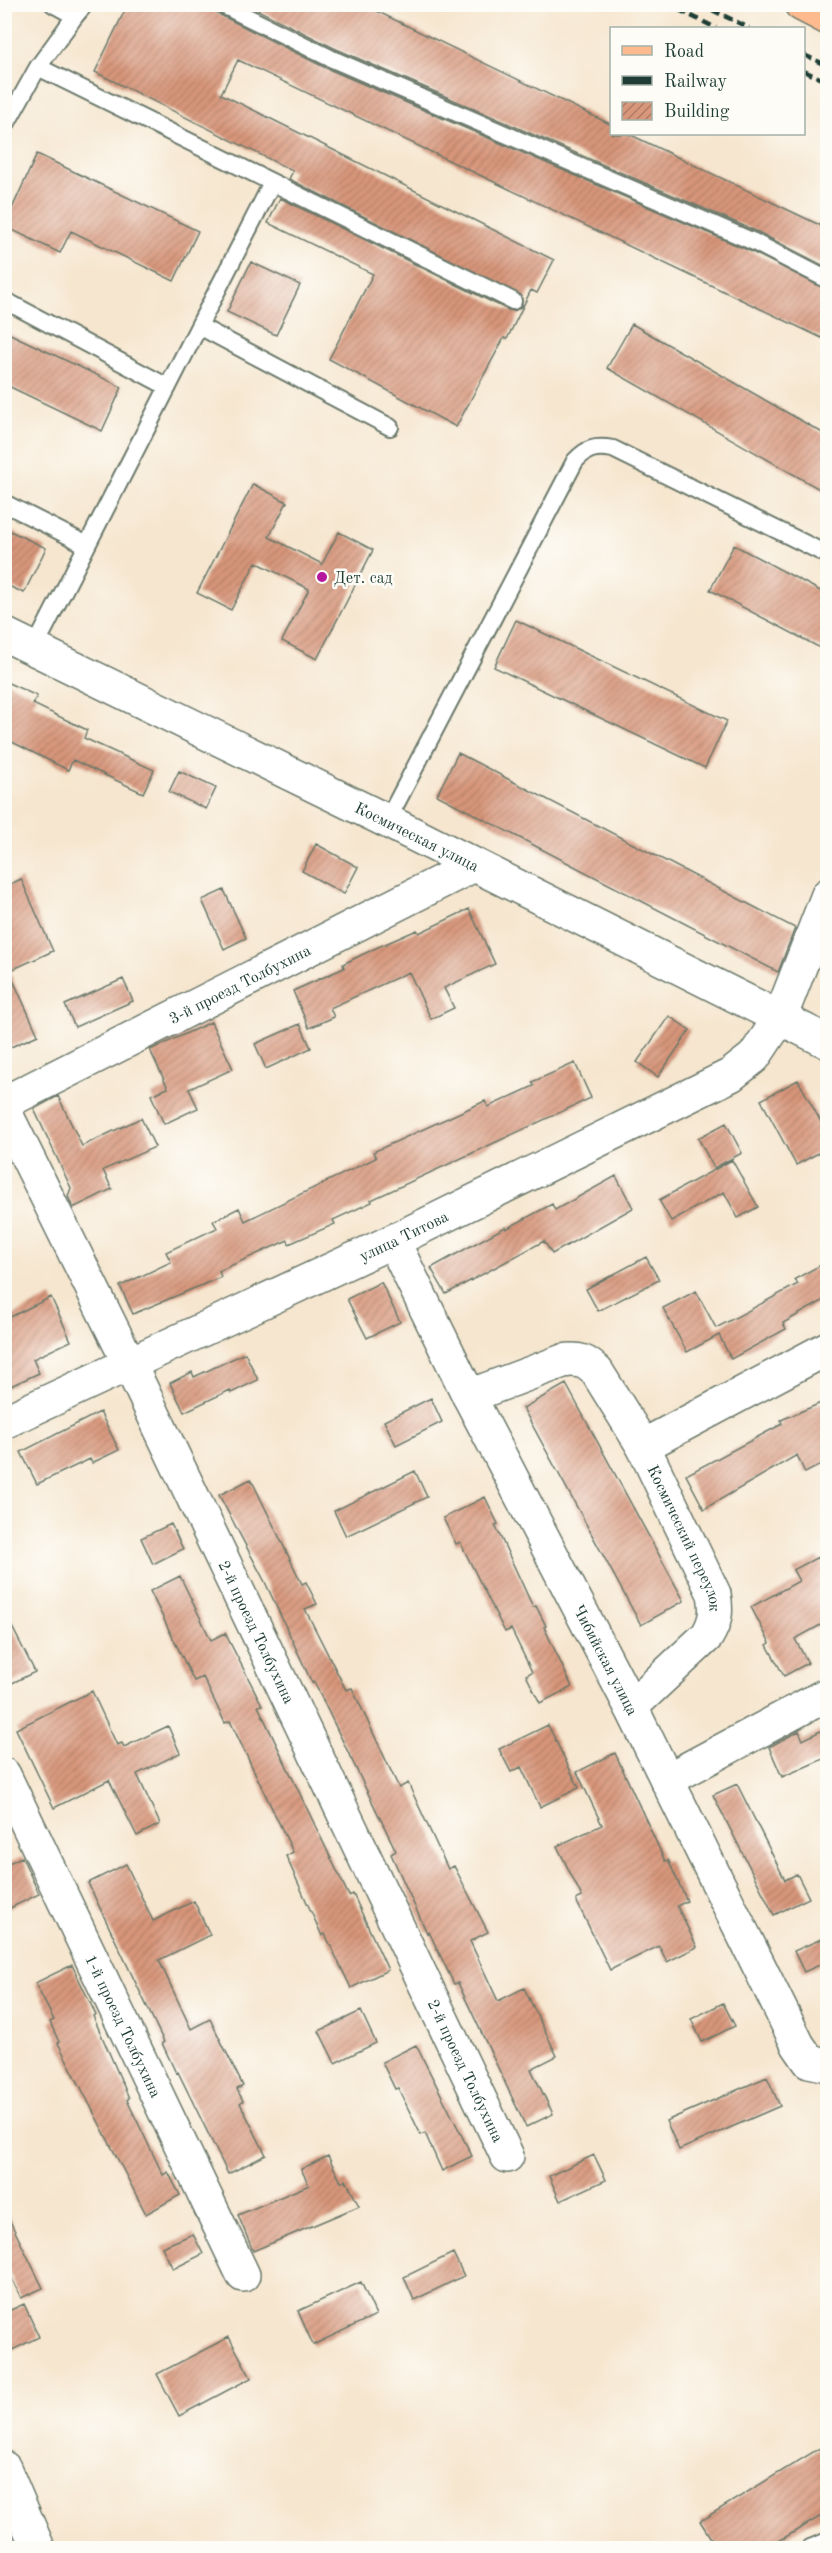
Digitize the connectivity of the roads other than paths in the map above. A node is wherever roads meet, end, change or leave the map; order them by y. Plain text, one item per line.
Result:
1 (53, 4) edge
2 (221, 4) edge
3 (801, 4) edge
4 (80, 10) edge
5 (828, 18) edge
6 (38, 67) junction
7 (4, 128) edge
8 (273, 183) junction
9 (828, 280) edge
10 (4, 300) edge
11 (513, 301) dead end
12 (198, 326) junction
13 (168, 387) junction
14 (390, 427) dead end
15 (4, 503) edge
16 (87, 545) junction
17 (828, 555) edge
18 (4, 634) edge
19 (34, 649) junction
20 (387, 821) junction
21 (474, 865) junction
22 (828, 895) edge
23 (780, 1018) junction
24 (828, 1042) edge
25 (4, 1102) edge
26 (4, 1110) edge
27 (393, 1241) junction
28 (828, 1348) edge
29 (129, 1363) junction
30 (470, 1396) junction
31 (4, 1422) edge
32 (643, 1446) junction
33 (828, 1694) edge
34 (631, 1707) junction
35 (4, 1775) edge
36 (667, 1780) junction
37 (828, 2065) edge
38 (507, 2156) dead end
39 (243, 2275) dead end
40 (4, 2468) edge
41 (828, 2541) edge
42 (38, 2548) edge
43 (810, 2548) edge

1 - 4 lane
2 - 9 lane
3 - 5 main road
4 - 6 lane
6 - 7 lane
6 - 8 lane
8 - 11 lane
8 - 12 lane
10 - 13 lane
12 - 13 lane
12 - 14 lane
13 - 16 lane
15 - 16 lane
16 - 19 lane
17 - 20 lane
18 - 19 street, Космическая улица
19 - 20 street, Космическая улица
20 - 21 street, Космическая улица
21 - 23 street, Космическая улица
21 - 25 street, 3-й проезд Толбухина
22 - 23 street, улица Титова
23 - 24 street, Космическая улица
23 - 27 street, улица Титова
26 - 29 street, 2-й проезд Толбухина
27 - 29 street, улица Титова
27 - 30 street, Чибийская улица
28 - 32 street, Космический переулок
29 - 31 street, улица Титова
29 - 38 street, 2-й проезд Толбухина
30 - 32 street, Космический переулок
30 - 34 street, Чибийская улица
32 - 34 street, Космический переулок
33 - 36 street
34 - 36 street, Чибийская улица
35 - 39 street, 1-й проезд Толбухина
36 - 37 street, Чибийская улица
40 - 42 street
41 - 43 lane

